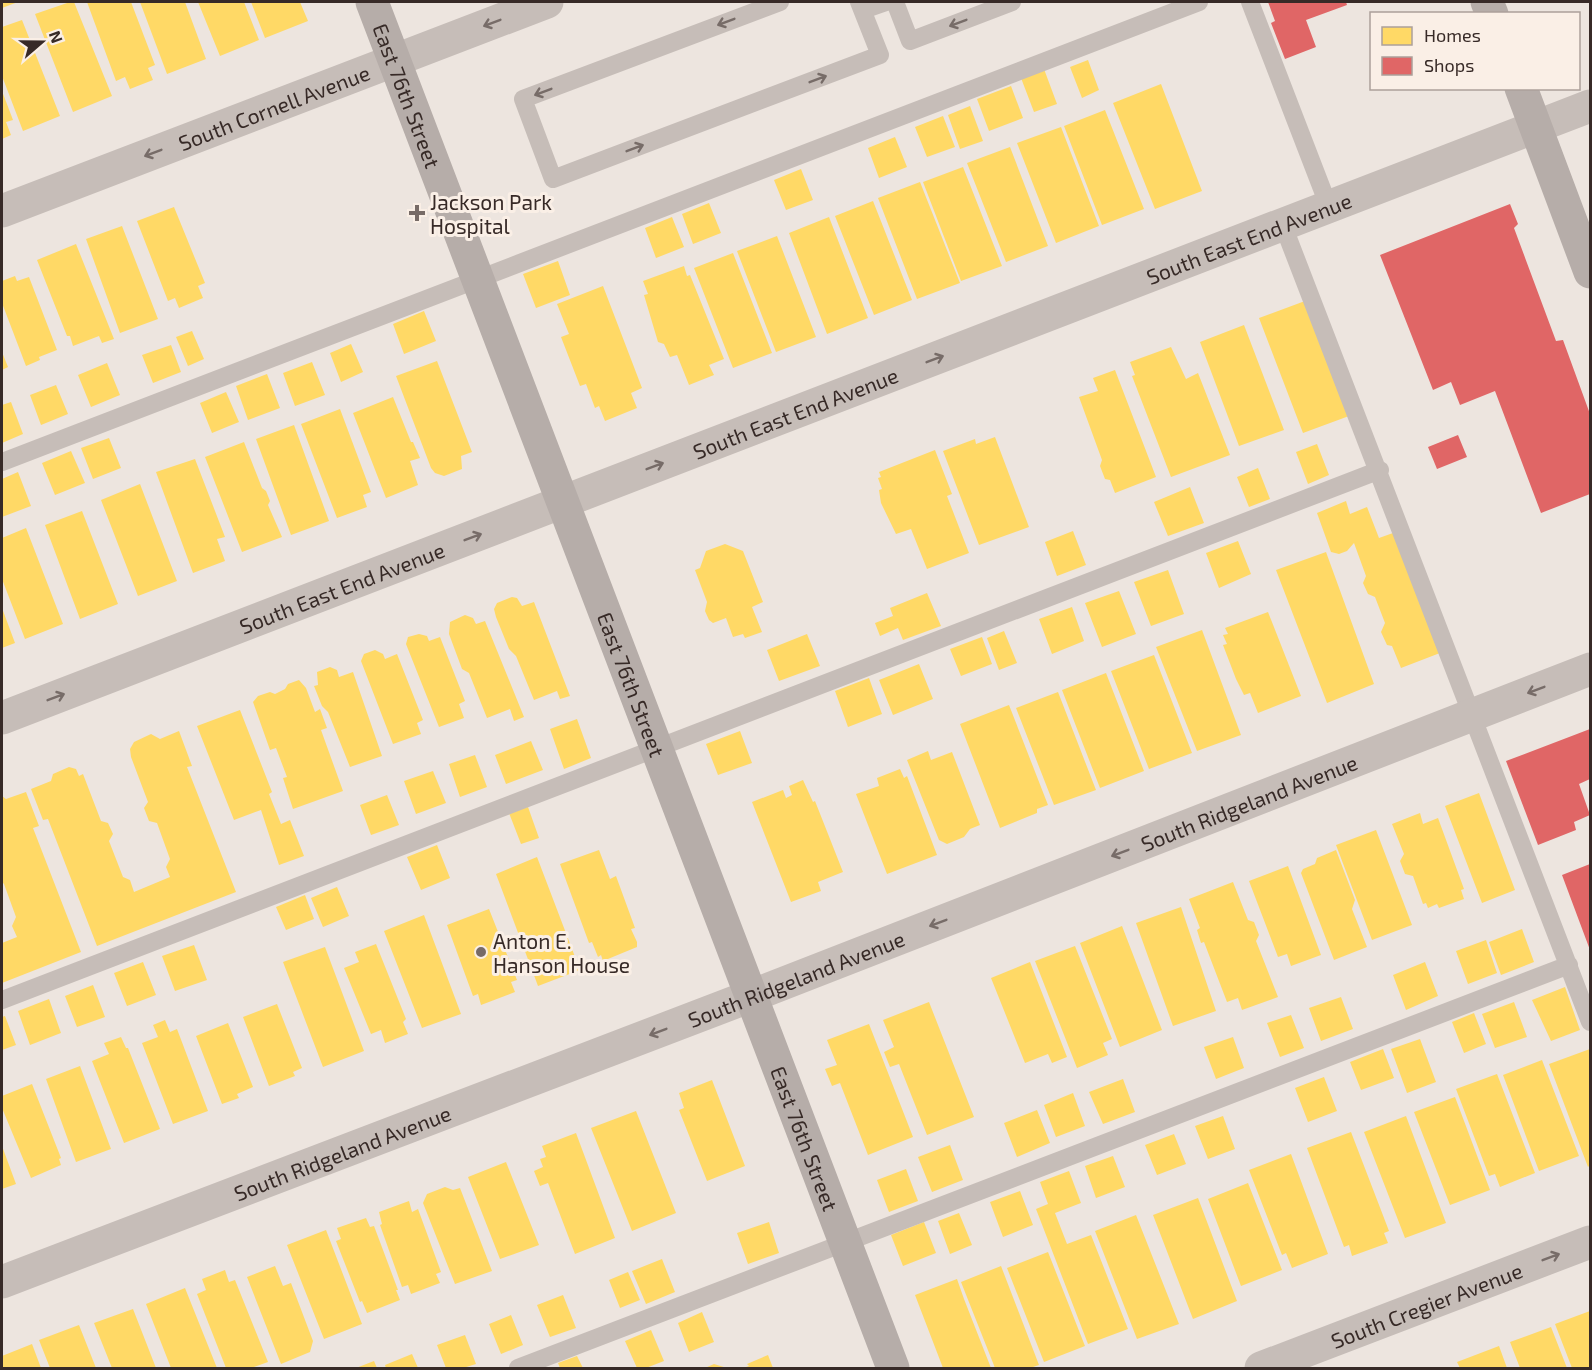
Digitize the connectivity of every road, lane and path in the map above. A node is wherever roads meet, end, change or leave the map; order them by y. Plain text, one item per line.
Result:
1 (372, 2) edge
2 (547, 2) edge
3 (780, 2) edge
4 (886, 2) edge
5 (895, 2) edge
6 (1012, 2) edge
7 (1199, 2) edge
8 (1250, 2) edge
9 (861, 6) edge
10 (394, 60) junction
11 (1522, 90) edge
12 (1590, 106) edge
13 (1536, 128) junction
14 (1329, 207) junction
15 (2, 212) edge
16 (1283, 225) junction
17 (1590, 272) edge
18 (478, 279) junction
19 (2, 462) edge
20 (1380, 470) junction
21 (563, 502) junction
22 (1590, 669) edge
23 (1473, 715) junction
24 (2, 718) edge
25 (656, 748) junction
26 (1569, 965) junction
27 (751, 996) junction
28 (2, 1000) edge
29 (1590, 1022) edge
30 (1590, 1242) edge
31 (845, 1243) junction
32 (2, 1282) edge
33 (518, 1368) edge
34 (893, 1368) edge
35 (1261, 1368) edge

1 - 10 street, East 76th Street
2 -> 10 street, South Cornell Avenue
3 -> 9 lane
4 - 9 lane
6 -> 5 lane
7 - 18 lane
8 - 14 lane
10 -> 15 street, South Cornell Avenue
10 - 18 street, East 76th Street
11 - 13 street
12 - 13 street, South East End Avenue
13 - 14 street, South East End Avenue
13 - 17 street
14 - 16 street, South East End Avenue
16 - 20 lane
21 -> 16 street, South East End Avenue
18 - 19 lane
18 - 21 street, East 76th Street
20 - 23 lane
20 - 25 lane
24 -> 21 street, South East End Avenue
21 - 25 street, East 76th Street
22 -> 23 street, South Ridgeland Avenue
23 - 26 lane
23 -> 27 street, South Ridgeland Avenue
25 - 27 street, East 76th Street
25 - 28 lane
26 - 29 lane
26 - 31 lane
27 - 31 street, East 76th Street
27 -> 32 street, South Ridgeland Avenue
35 -> 30 street, South Cregier Avenue
31 - 33 lane
31 - 34 street, East 76th Street

